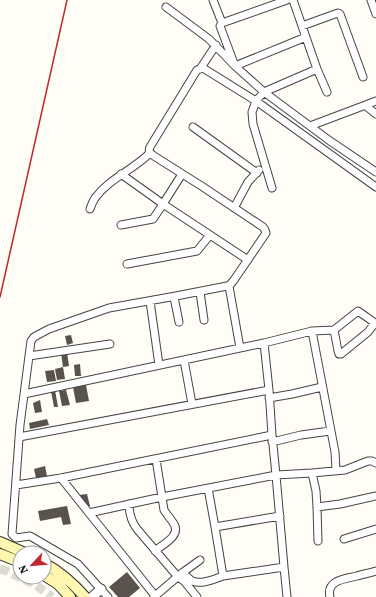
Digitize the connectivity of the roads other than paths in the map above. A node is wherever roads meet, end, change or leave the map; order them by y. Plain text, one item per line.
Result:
1 (213, 0) edge
2 (287, 0) edge
3 (293, 0) edge
4 (371, 0) edge
5 (166, 7) dead end
6 (376, 14) edge
7 (222, 23) junction
8 (302, 26) junction
9 (306, 37) junction
10 (216, 45) junction
11 (235, 66) junction
12 (200, 69) junction
13 (317, 69) junction
14 (363, 77) dead end
15 (264, 92) junction
16 (327, 92) dead end
17 (256, 101) junction
18 (376, 101) edge
19 (363, 106) junction
20 (376, 114) edge
21 (310, 126) junction
22 (193, 127) dead end
23 (150, 153) junction
24 (376, 172) edge
25 (121, 174) junction
26 (182, 174) junction
27 (376, 187) edge
28 (272, 188) dead end
29 (163, 204) junction
30 (234, 208) junction
31 (90, 209) dead end
32 (122, 225) dead end
33 (210, 235) junction
34 (248, 260) junction
35 (127, 264) dead end
36 (229, 286) junction
37 (200, 292) junction
38 (174, 297) junction
39 (150, 301) junction
40 (204, 320) dead end
41 (179, 322) dead end
42 (376, 323) edge
43 (334, 330) junction
44 (312, 331) junction
45 (110, 344) dead end
46 (264, 344) junction
47 (240, 348) junction
48 (28, 356) junction
49 (184, 360) junction
50 (159, 365) junction
51 (322, 387) junction
52 (268, 390) junction
53 (24, 394) junction
54 (269, 398) junction
55 (192, 404) junction
56 (330, 431) junction
57 (19, 437) junction
58 (272, 439) junction
59 (156, 459) junction
60 (376, 463) edge
61 (336, 470) junction
62 (312, 473) junction
63 (276, 475) junction
64 (61, 478) junction
65 (16, 485) junction
66 (208, 488) junction
67 (162, 496) junction
68 (376, 496) edge
69 (129, 504) junction
70 (317, 507) junction
71 (89, 513) junction
72 (280, 516) junction
73 (215, 528) junction
74 (376, 529) edge
75 (344, 539) dead end
76 (318, 541) dead end
77 (0, 542) edge
78 (12, 547) edge
79 (155, 551) junction
80 (0, 554) edge
81 (12, 559) edge
82 (200, 560) dead end
83 (52, 567) edge
84 (284, 567) junction
85 (376, 571) edge
86 (180, 575) junction
87 (223, 576) junction
88 (52, 580) edge
89 (101, 589) junction
90 (70, 597) edge
91 (85, 597) edge
92 (92, 597) edge
93 (108, 597) edge
94 (155, 597) edge
95 (197, 597) edge
96 (287, 597) edge
97 (330, 597) edge

1 - 7 street
2 - 7 street
3 - 8 street
4 - 6 street
5 - 10 street
7 - 11 street
8 - 9 street
8 - 14 street
9 - 11 street
9 - 13 street
10 - 11 street
10 - 12 street
11 - 15 street
12 - 17 street
12 - 23 street
13 - 15 street
13 - 16 street
15 - 17 street
15 - 21 street
17 - 27 street
17 - 28 street
18 - 19 street
19 - 20 street
19 - 21 street
21 - 24 street
22 - 30 street
23 - 25 street
23 - 26 street
25 - 29 street
25 - 31 street
26 - 29 street
26 - 30 street
29 - 32 street
29 - 33 street
30 - 34 street
33 - 34 street
33 - 35 street
34 - 36 street
36 - 37 street
36 - 47 street
37 - 38 street
37 - 40 street
38 - 39 street
38 - 41 street
39 - 48 street
39 - 50 street
42 - 43 street
42 - 43 street
43 - 44 street
44 - 46 street
44 - 51 street
45 - 48 street
46 - 47 street
46 - 52 street
47 - 49 street
48 - 53 street
49 - 50 street
49 - 55 street
50 - 53 street
51 - 54 street
51 - 56 street
52 - 54 street
52 - 55 street
53 - 57 street
54 - 58 street
55 - 57 street
56 - 58 street
56 - 61 street
57 - 65 street
58 - 59 street
58 - 63 street
59 - 64 street
59 - 67 street
60 - 61 street
61 - 62 street
62 - 63 street
62 - 70 street
63 - 66 street
63 - 72 street
64 - 65 street
64 - 71 street
65 - 89 street
66 - 67 street
66 - 73 street
67 - 69 street
67 - 79 street
68 - 70 street
69 - 71 street
69 - 79 street
70 - 76 street
71 - 94 street
72 - 73 street
72 - 84 street
73 - 87 street
74 - 75 street
77 - 78 main road
79 - 86 street
80 - 81 main road
82 - 86 street
83 - 91 main road
84 - 87 street
84 - 96 street
85 - 97 street
86 - 87 street
86 - 94 street
86 - 95 street
88 - 90 main road
89 - 92 street
89 - 93 street

